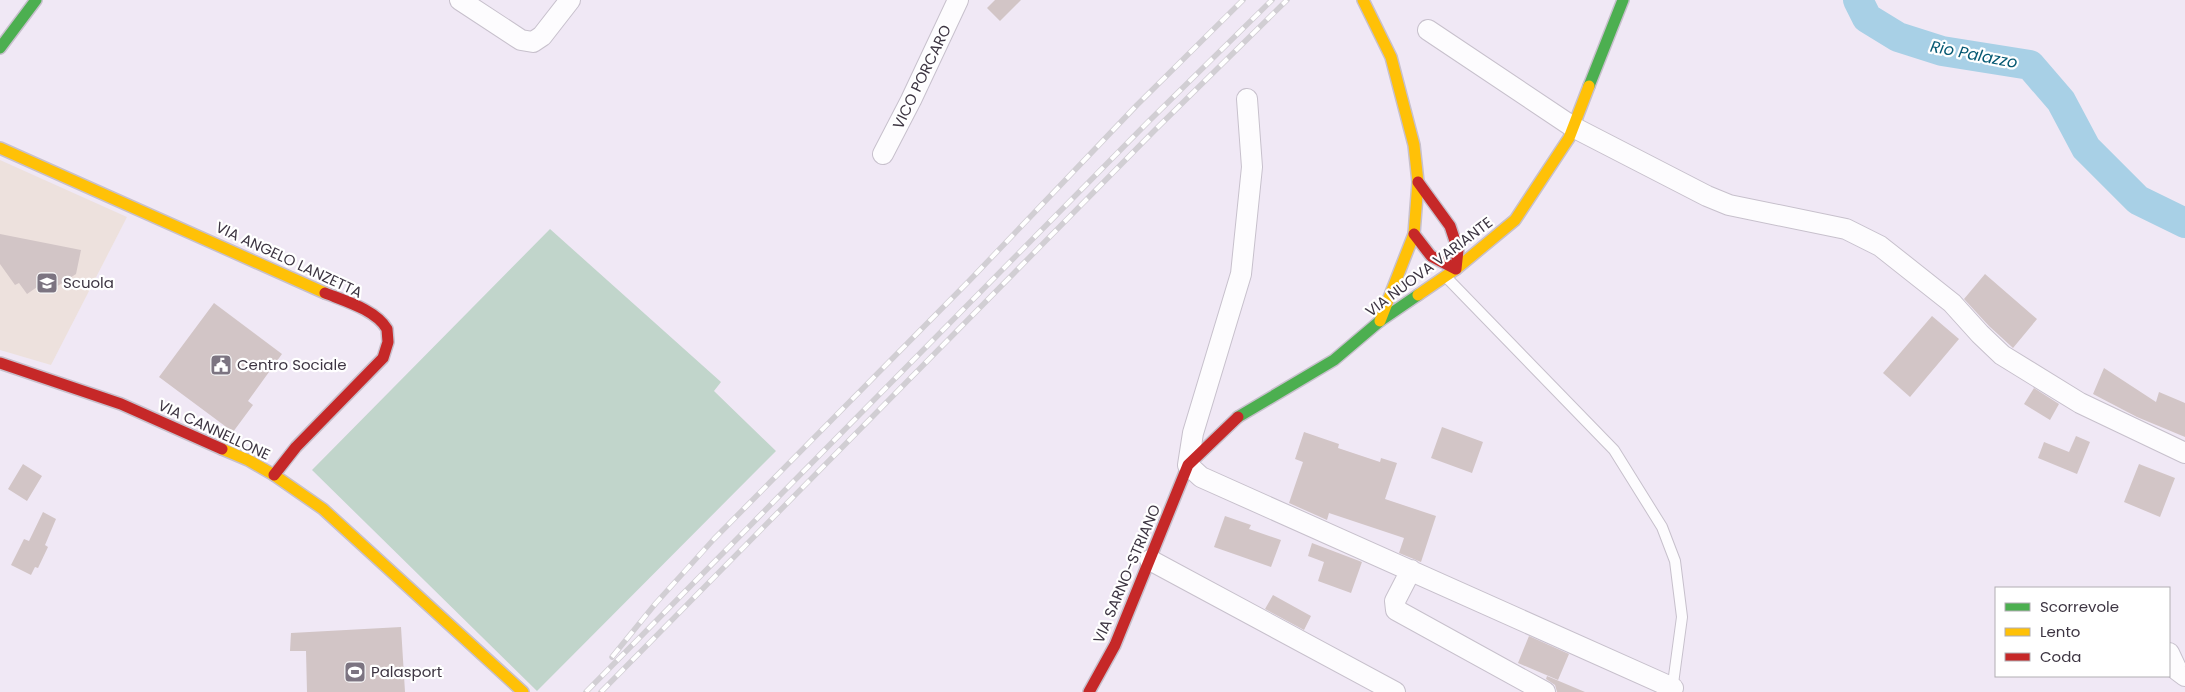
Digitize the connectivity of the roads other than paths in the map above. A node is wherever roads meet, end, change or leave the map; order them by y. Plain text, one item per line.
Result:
1 (36, 0) edge
2 (460, 0) edge
3 (570, 0) edge
4 (958, 0) edge
5 (1363, 0) edge
6 (1623, 0) edge
7 (1428, 30) dead end
8 (0, 48) edge
9 (1246, 99) dead end
10 (1573, 127) junction
11 (0, 148) edge
12 (883, 154) dead end
13 (1418, 182) junction
14 (1515, 220) junction
15 (1486, 228) dead end
16 (1414, 234) junction
17 (1456, 268) junction
18 (1446, 276) junction
19 (1380, 321) junction
20 (0, 363) edge
21 (2185, 453) edge
22 (1188, 465) junction
23 (274, 476) junction
24 (1150, 560) junction
25 (1411, 570) junction
26 (2185, 645) edge
27 (2170, 652) edge
28 (2170, 655) edge
29 (2185, 676) edge
30 (1673, 690) edge
31 (523, 692) edge
32 (1089, 692) edge
33 (1395, 692) edge
34 (1545, 692) edge

1 - 8 main road
2 - 3 street
4 - 12 street, VICO PORCARO
5 - 13 main road
6 - 10 main road, VIA NUOVA VARIANTE
7 - 10 street
9 - 22 street
10 - 14 main road, VIA NUOVA VARIANTE
10 - 21 street
11 - 23 main road, VIA ANGELO LANZETTA
13 - 16 main road
13 - 17 main road
14 - 15 main road
14 - 17 main road, VIA NUOVA VARIANTE
16 - 17 main road
16 - 19 main road
17 - 18 main road, VIA NUOVA VARIANTE
18 - 19 main road, VIA NUOVA VARIANTE
18 - 30 lane
19 - 22 main road, VIA NUOVA VARIANTE
20 - 23 main road, VIA CANNELLONE
22 - 24 main road, VIA SARNO-STRIANO
22 - 25 street
23 - 31 main road, VIA CANNELLONE
24 - 32 main road, VIA SARNO-STRIANO
24 - 33 street
25 - 30 street
25 - 34 street
26 - 27 street
28 - 29 street

